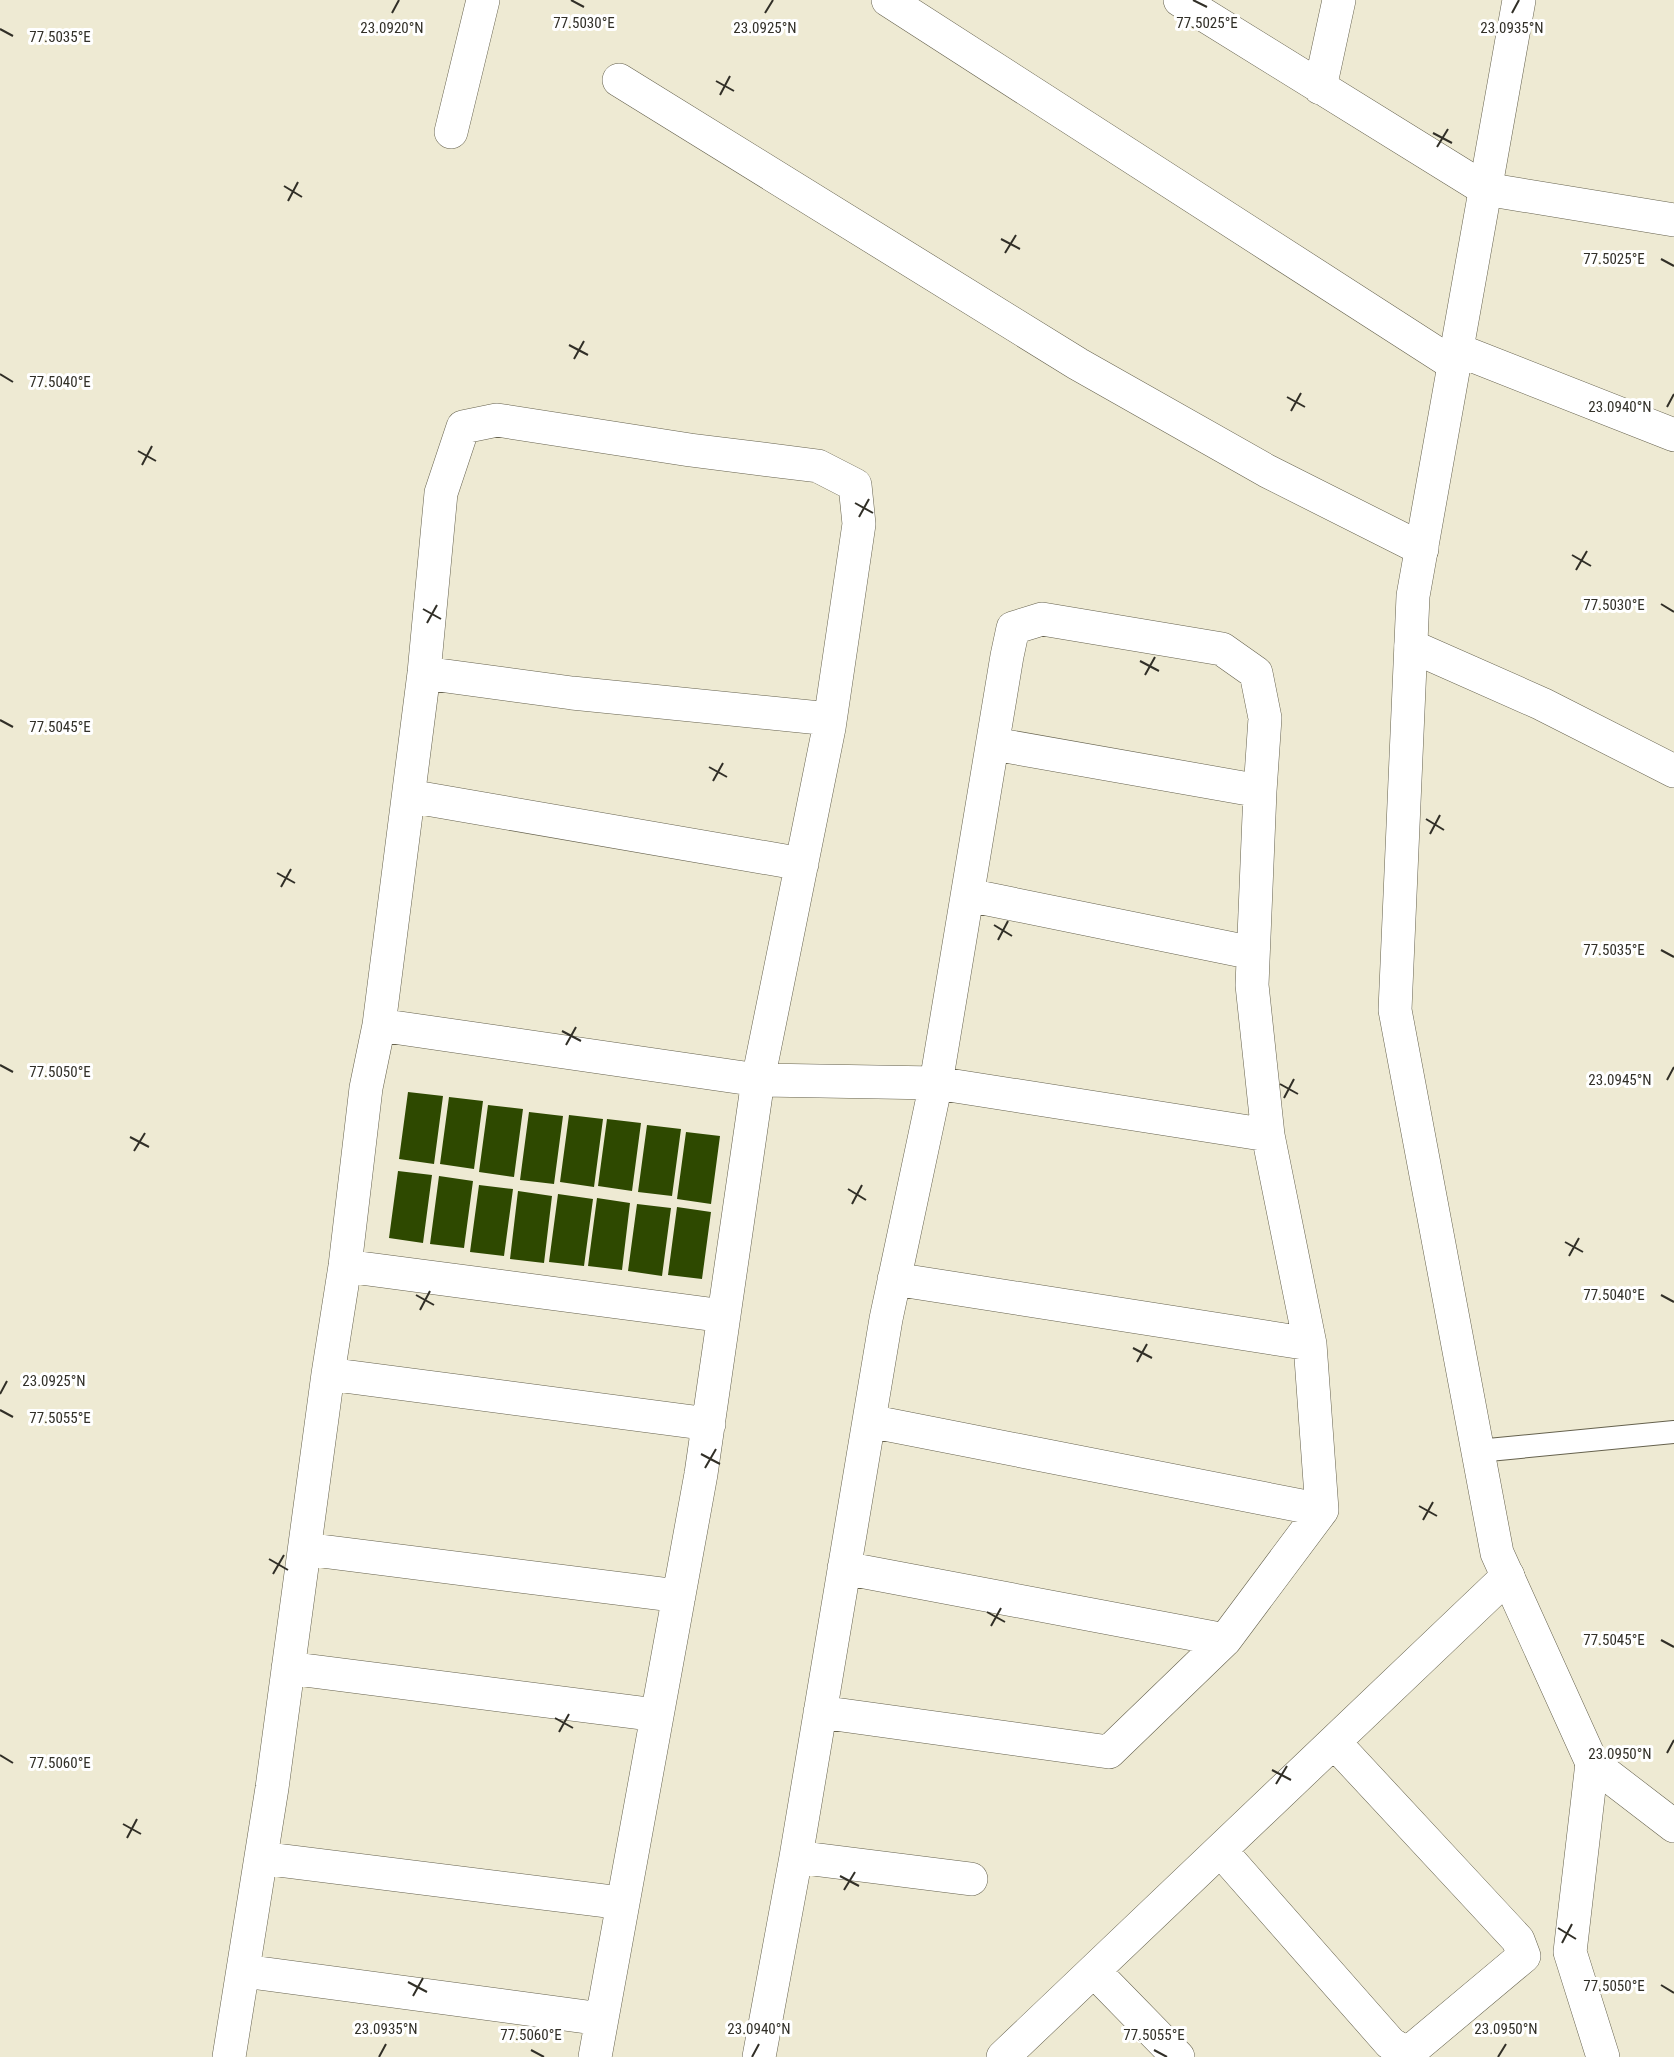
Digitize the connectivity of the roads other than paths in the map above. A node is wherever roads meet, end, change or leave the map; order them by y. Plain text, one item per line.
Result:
1 (483, 0) edge
2 (888, 0) edge
3 (1180, 0) edge
4 (1339, 0) edge
5 (1519, 0) edge
6 (619, 80) dead end
7 (1320, 88) junction
8 (451, 132) dead end
9 (1485, 189) junction
10 (1674, 220) edge
11 (1457, 358) junction
12 (1674, 435) edge
13 (1422, 549) junction
14 (1411, 646) junction
15 (424, 673) junction
16 (830, 719) junction
17 (994, 744) junction
18 (1674, 771) edge
19 (1260, 791) junction
20 (409, 796) junction
21 (802, 864) junction
22 (968, 895) junction
23 (1253, 953) junction
24 (379, 1025) junction
25 (758, 1080) junction
26 (936, 1083) junction
27 (1268, 1135) junction
28 (345, 1266) junction
29 (894, 1279) junction
30 (724, 1316) junction
31 (1310, 1344) junction
32 (328, 1374) junction
33 (869, 1421) junction
34 (708, 1424) junction
35 (1674, 1432) edge
36 (1478, 1451) junction
37 (1322, 1510) junction
38 (304, 1549) junction
39 (844, 1568) junction
40 (1508, 1576) junction
41 (679, 1596) junction
42 (1225, 1640) junction
43 (288, 1668) junction
44 (820, 1712) junction
45 (657, 1715) junction
46 (1334, 1742) junction
47 (1592, 1763) junction
48 (1674, 1826) edge
49 (1221, 1851) junction
50 (796, 1857) junction
51 (261, 1858) junction
52 (971, 1879) dead end
53 (622, 1903) junction
54 (243, 1971) junction
55 (1094, 1971) junction
56 (602, 2019) junction
57 (1409, 2052) edge
58 (229, 2057) edge
59 (595, 2057) edge
60 (759, 2057) edge
61 (1003, 2057) edge
62 (1178, 2057) edge
63 (1603, 2057) edge

1 - 8 street
2 - 11 street
3 - 7 street
4 - 7 street
5 - 9 street
6 - 13 street
7 - 9 street
9 - 10 street
9 - 11 street
11 - 12 street
11 - 13 street
13 - 14 street
14 - 18 street
14 - 36 street
15 - 16 street
15 - 16 street
15 - 20 street
16 - 21 street
17 - 19 street
17 - 19 street
17 - 22 street
19 - 23 street
20 - 21 street
20 - 24 street
21 - 25 street
22 - 23 street
22 - 26 street
23 - 27 street
24 - 25 street
24 - 28 street
25 - 26 street
25 - 30 street
26 - 27 street
26 - 29 street
27 - 31 street
28 - 30 street
28 - 32 street
29 - 31 street
29 - 33 street
30 - 34 street
31 - 37 street
32 - 34 street
32 - 38 street
33 - 37 street
33 - 39 street
34 - 41 street
35 - 36 lane
36 - 40 street
37 - 42 street
38 - 41 street
38 - 43 street
39 - 42 street
39 - 44 street
40 - 46 street
40 - 47 street
41 - 45 street
42 - 44 street
43 - 45 street
43 - 51 street
44 - 50 street
45 - 53 street
46 - 49 street
46 - 57 street
47 - 48 street
47 - 63 street
49 - 55 street
49 - 57 street
50 - 52 street
50 - 60 street
51 - 53 street
51 - 54 street
53 - 56 street
54 - 56 street
54 - 58 street
55 - 61 street
55 - 62 street
56 - 59 street

